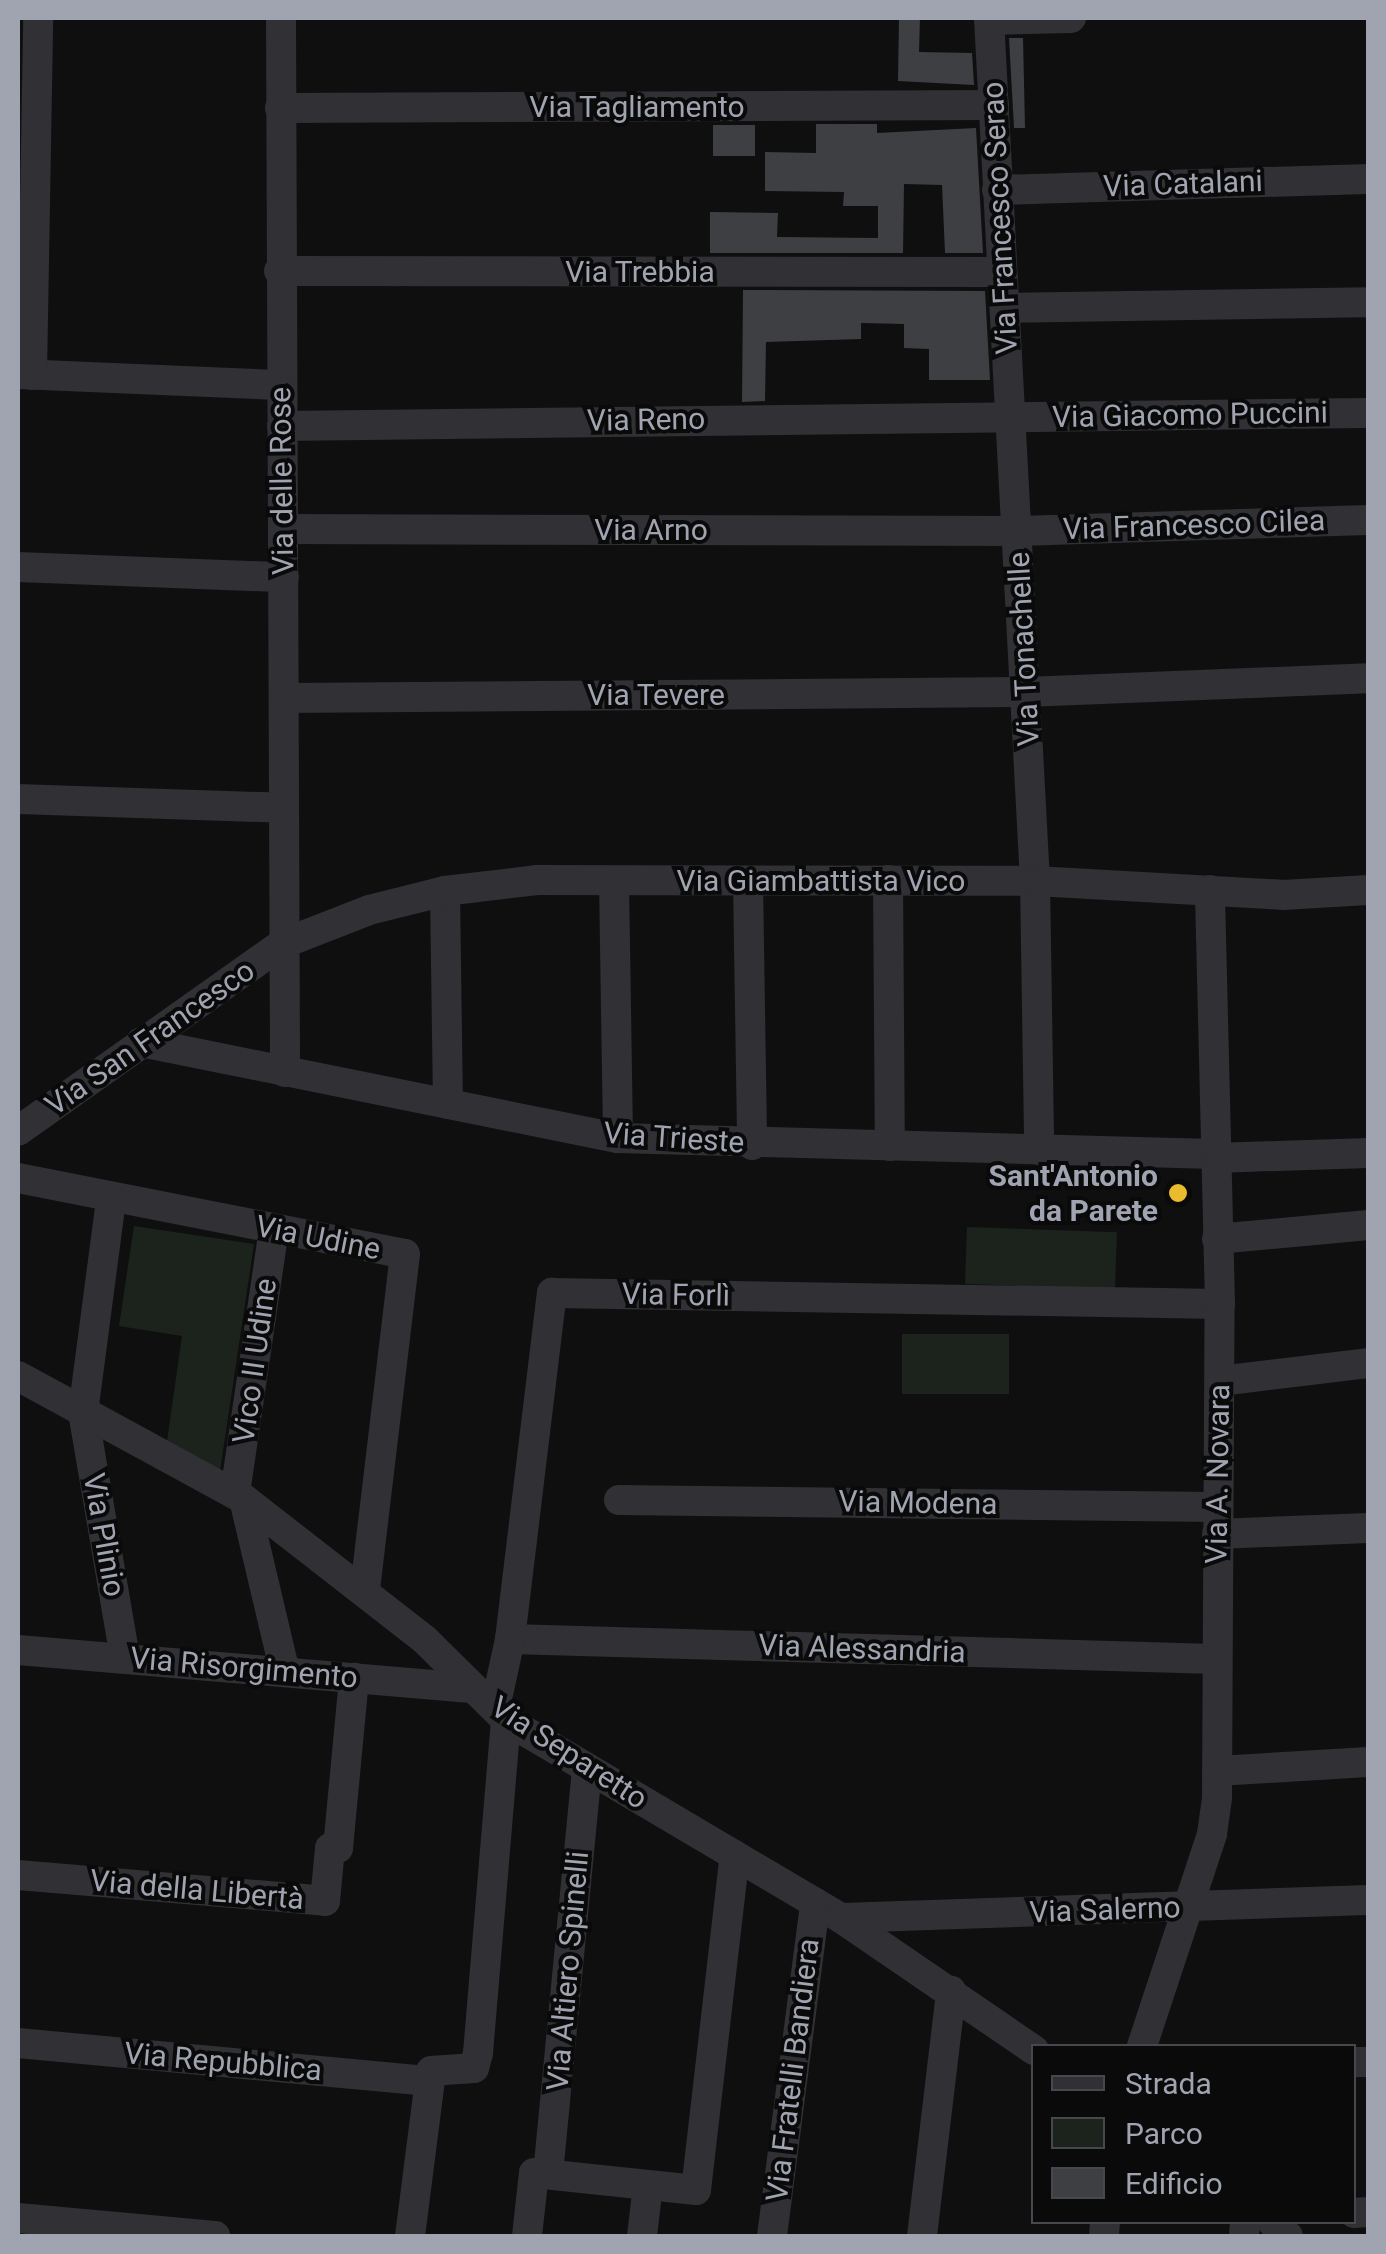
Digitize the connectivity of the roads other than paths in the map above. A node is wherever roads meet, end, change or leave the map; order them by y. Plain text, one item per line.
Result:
1 (38, 18) edge
2 (281, 18) edge
3 (1071, 18) edge
4 (989, 19) edge
5 (994, 105) junction
6 (280, 108) junction
7 (1368, 179) edge
8 (996, 190) junction
9 (278, 271) junction
10 (1002, 272) junction
11 (1368, 302) edge
12 (1006, 308) junction
13 (25, 375) edge
14 (280, 385) junction
15 (1368, 412) edge
16 (1011, 418) junction
17 (282, 426) junction
18 (1368, 520) edge
19 (283, 530) junction
20 (1019, 531) junction
21 (18, 567) edge
22 (284, 578) junction
23 (1368, 678) edge
24 (1026, 692) junction
25 (285, 698) junction
26 (18, 799) edge
27 (284, 808) junction
28 (614, 880) junction
29 (888, 880) junction
30 (1035, 880) junction
31 (748, 881) junction
32 (1210, 890) junction
33 (1368, 890) edge
34 (445, 891) junction
35 (282, 944) junction
36 (141, 1042) junction
37 (285, 1072) junction
38 (448, 1104) junction
39 (18, 1131) edge
40 (618, 1138) junction
41 (752, 1145) junction
42 (890, 1146) junction
43 (1039, 1150) junction
44 (1368, 1154) edge
45 (1215, 1156) junction
46 (18, 1178) edge
47 (111, 1200) junction
48 (1368, 1225) edge
49 (274, 1230) junction
50 (1217, 1239) junction
51 (1220, 1304) junction
52 (1368, 1363) edge
53 (18, 1376) edge
54 (1220, 1381) junction
55 (83, 1412) junction
56 (240, 1496) junction
57 (619, 1500) dead end
58 (1216, 1520) junction
59 (1368, 1528) edge
60 (366, 1590) junction
61 (510, 1639) junction
62 (18, 1650) edge
63 (125, 1658) junction
64 (1215, 1659) junction
65 (285, 1672) junction
66 (354, 1678) junction
67 (471, 1688) junction
68 (500, 1714) junction
69 (1368, 1762) edge
70 (587, 1768) junction
71 (1217, 1771) junction
72 (735, 1855) junction
73 (18, 1875) edge
74 (1368, 1900) edge
75 (1189, 1908) junction
76 (828, 1910) junction
77 (951, 1991) junction
78 (18, 2043) edge
79 (1143, 2044) edge
80 (1031, 2048) edge
81 (430, 2076) junction
82 (548, 2174) junction
83 (648, 2185) junction
84 (18, 2218) edge
85 (215, 2236) edge
86 (410, 2236) edge
87 (528, 2236) edge
88 (642, 2236) edge
89 (772, 2236) edge
90 (922, 2236) edge

1 - 13 street
2 - 6 street, Via delle Rose
3 - 4 street
4 - 5 street, Via Francesco Serao
5 - 6 street, Via Tagliamento
5 - 8 street, Via Francesco Serao
6 - 9 street, Via delle Rose
7 - 8 street, Via Catalani
8 - 10 street, Via Francesco Serao
9 - 10 street, Via Trebbia
9 - 14 street, Via delle Rose
10 - 12 street, Via Francesco Serao
11 - 12 street
12 - 16 street, Via Francesco Serao
13 - 14 street
14 - 17 street, Via delle Rose
15 - 16 street, Via Giacomo Puccini
16 - 17 street, Via Reno
16 - 20 street, Via Tonachelle
17 - 19 street, Via delle Rose
18 - 20 street, Via Francesco Cilea
19 - 20 street, Via Arno
19 - 22 street, Via delle Rose
20 - 24 street, Via Tonachelle
21 - 22 street
22 - 25 street, Via delle Rose
23 - 24 street, Via Tevere
24 - 25 street, Via Tevere
24 - 30 street, Via Tonachelle
25 - 27 street, Via delle Rose
26 - 27 street
27 - 35 street, Via delle Rose
28 - 31 street, Via Giambattista Vico
28 - 34 street, Via Giambattista Vico
28 - 40 street
29 - 30 street, Via Giambattista Vico
29 - 31 street, Via Giambattista Vico
29 - 42 street
30 - 32 street, Via Giambattista Vico
30 - 43 street, Via Tonachelle
31 - 41 street
32 - 33 street, Via Giambattista Vico
32 - 45 street, Via A. Novara
34 - 35 street, Via Giambattista Vico
34 - 38 street
35 - 36 street, Via San Francesco
35 - 37 street, Via delle Rose
36 - 37 street, Via Trieste
36 - 39 street, Via San Francesco
37 - 38 street, Via Trieste
38 - 40 street, Via Trieste
40 - 41 street, Via Trieste
41 - 42 street, Via Trieste
42 - 43 street, Via Trieste
43 - 45 street, Via Trieste
44 - 45 street, Via Trieste
45 - 50 street, Via A. Novara
46 - 47 street, Via Udine
47 - 49 street, Via Udine
47 - 55 street, Via Plinio
48 - 50 street
49 - 56 street, Vico II Udine
49 - 60 street, Via Udine
50 - 51 street, Via A. Novara
51 - 54 street, Via A. Novara
51 - 61 street, Via Forlì
52 - 54 street
53 - 55 street, Via Separetto
54 - 58 street, Via A. Novara
55 - 56 street, Via Separetto
55 - 63 street, Via Plinio
56 - 60 street, Via Separetto
56 - 65 street
57 - 58 street, Via Modena
58 - 59 street, Via Modena
58 - 64 street, Via A. Novara
60 - 67 street, Via Separetto
61 - 64 street, Via Alessandria
61 - 68 street, Via Forlì
62 - 63 street, Via Risorgimento
63 - 65 street, Via Risorgimento
64 - 71 street, Via A. Novara
65 - 66 street, Via Risorgimento
66 - 67 street, Via Risorgimento
66 - 73 street, Via della Libertà
67 - 68 street, Via Separetto
68 - 70 street, Via Separetto
68 - 81 street, Via Repubblica
69 - 71 street
70 - 72 street, Via Separetto
70 - 82 street, Via Altiero Spinelli
71 - 75 street, Via A. Novara
72 - 76 street, Via Separetto
72 - 83 street
74 - 75 street, Via Salerno
75 - 76 street, Via Salerno
75 - 79 street, Via A. Novara
76 - 77 street, Via Separetto
76 - 89 street, Via Fratelli Bandiera
77 - 80 street, Via Separetto
77 - 90 street
78 - 81 street, Via Repubblica
81 - 86 street
82 - 83 street
82 - 87 street
83 - 88 street
84 - 85 street

